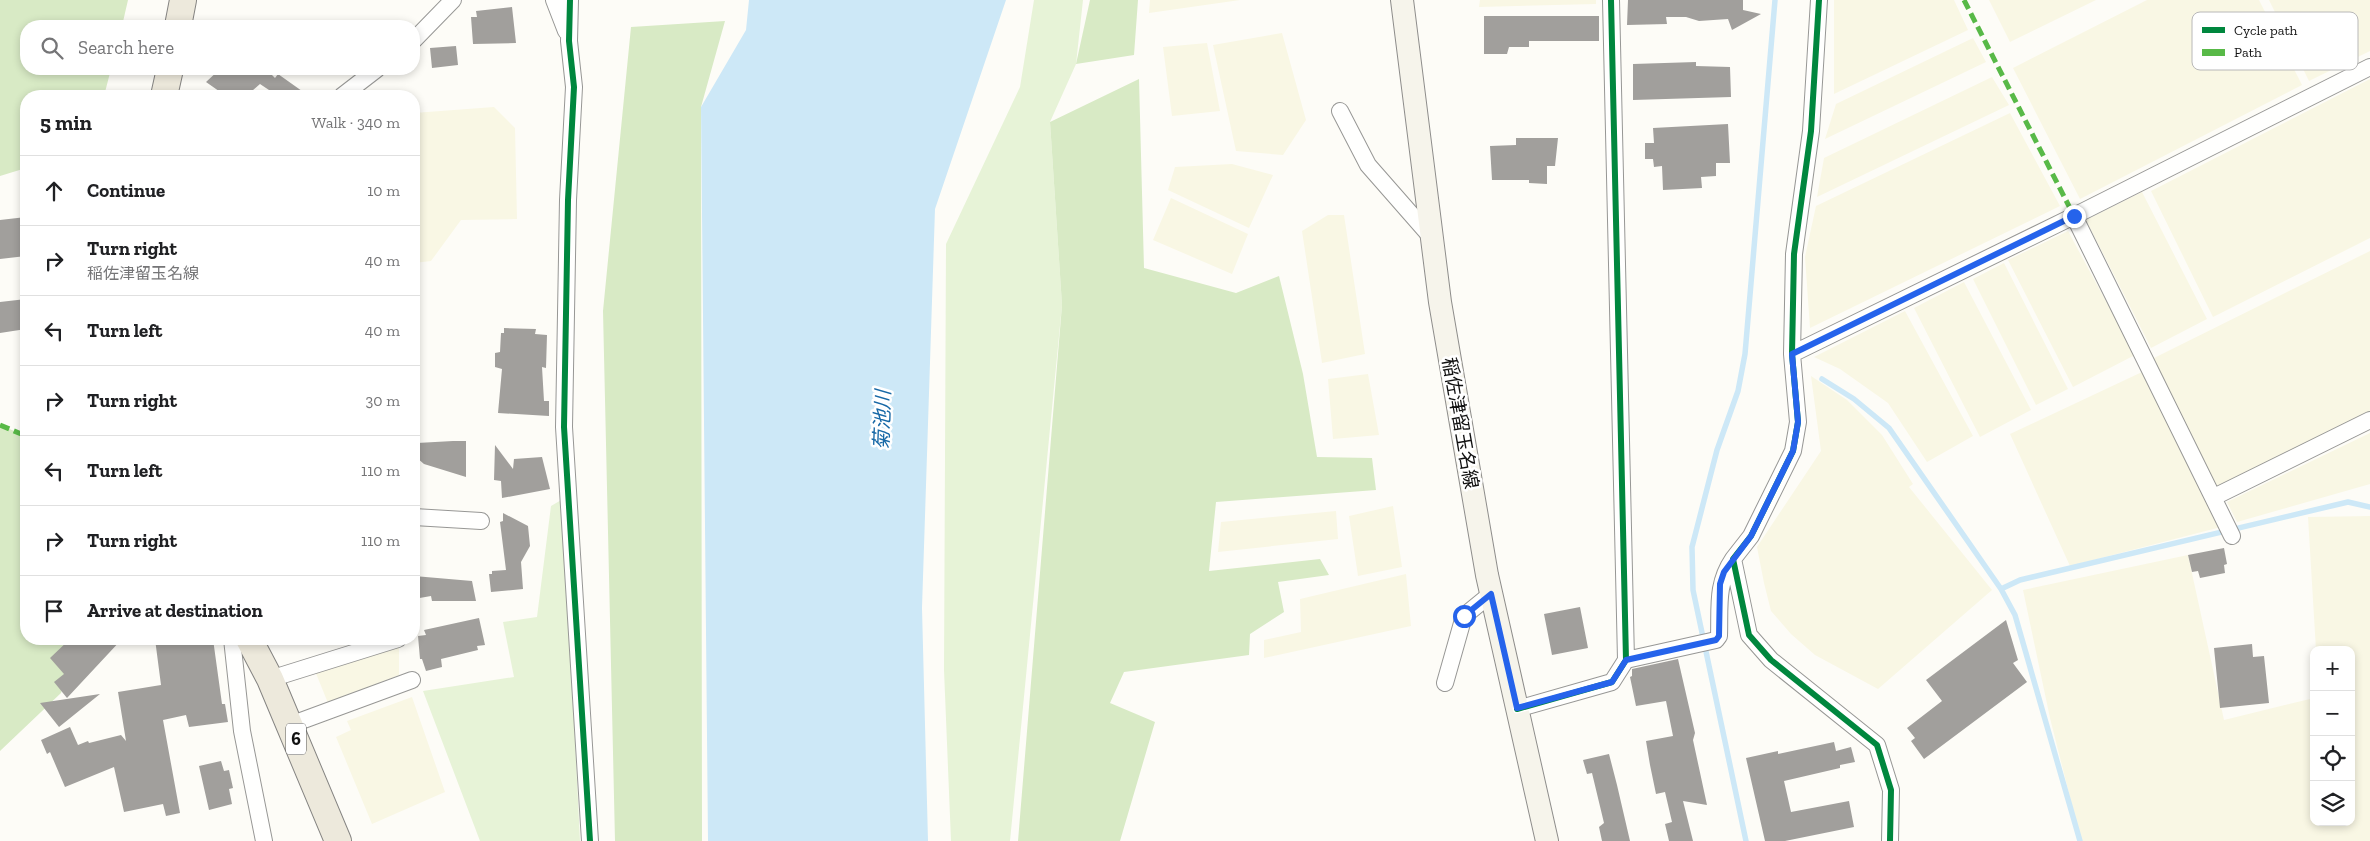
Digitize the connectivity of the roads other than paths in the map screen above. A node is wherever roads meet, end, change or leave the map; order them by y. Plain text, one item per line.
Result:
1 (182, 0) edge
2 (453, 0) edge
3 (554, 0) edge
4 (570, 0) edge
5 (1402, 0) edge
6 (1611, 0) edge
7 (1819, 0) edge
8 (179, 20) edge
9 (420, 34) edge
10 (569, 41) junction
11 (2370, 67) edge
12 (169, 75) edge
13 (369, 75) edge
14 (165, 90) edge
15 (350, 90) edge
16 (1340, 111) dead end
17 (2074, 216) junction
18 (1432, 238) junction
19 (1792, 354) junction
20 (2370, 420) edge
21 (2214, 498) junction
22 (420, 517) edge
23 (481, 521) dead end
24 (2232, 536) dead end
25 (1733, 560) junction
26 (1491, 594) junction
27 (233, 645) edge
28 (252, 645) edge
29 (379, 645) edge
30 (1626, 660) junction
31 (270, 679) junction
32 (412, 680) dead end
33 (1445, 683) dead end
34 (1517, 708) junction
35 (290, 725) junction
36 (264, 841) edge
37 (338, 841) edge
38 (590, 841) edge
39 (1547, 841) edge
40 (1890, 841) edge

1 - 8 main road
2 - 9 street
3 - 10 street
4 - 10 street
5 - 18 main road, 稲佐津留玉名線
6 - 30 street
7 - 19 street
10 - 38 street
11 - 17 street
12 - 14 main road
13 - 15 street
16 - 18 street
17 - 19 street
17 - 21 street
18 - 26 main road, 稲佐津留玉名線
19 - 25 street
20 - 21 street
21 - 24 street
22 - 23 street
25 - 30 street
25 - 40 street
26 - 33 street
26 - 34 main road, 稲佐津留玉名線
27 - 36 street
28 - 31 main road, 6
29 - 31 street
30 - 34 street
31 - 35 main road, 6
32 - 35 street
34 - 39 main road, 稲佐津留玉名線
35 - 37 main road, 6

